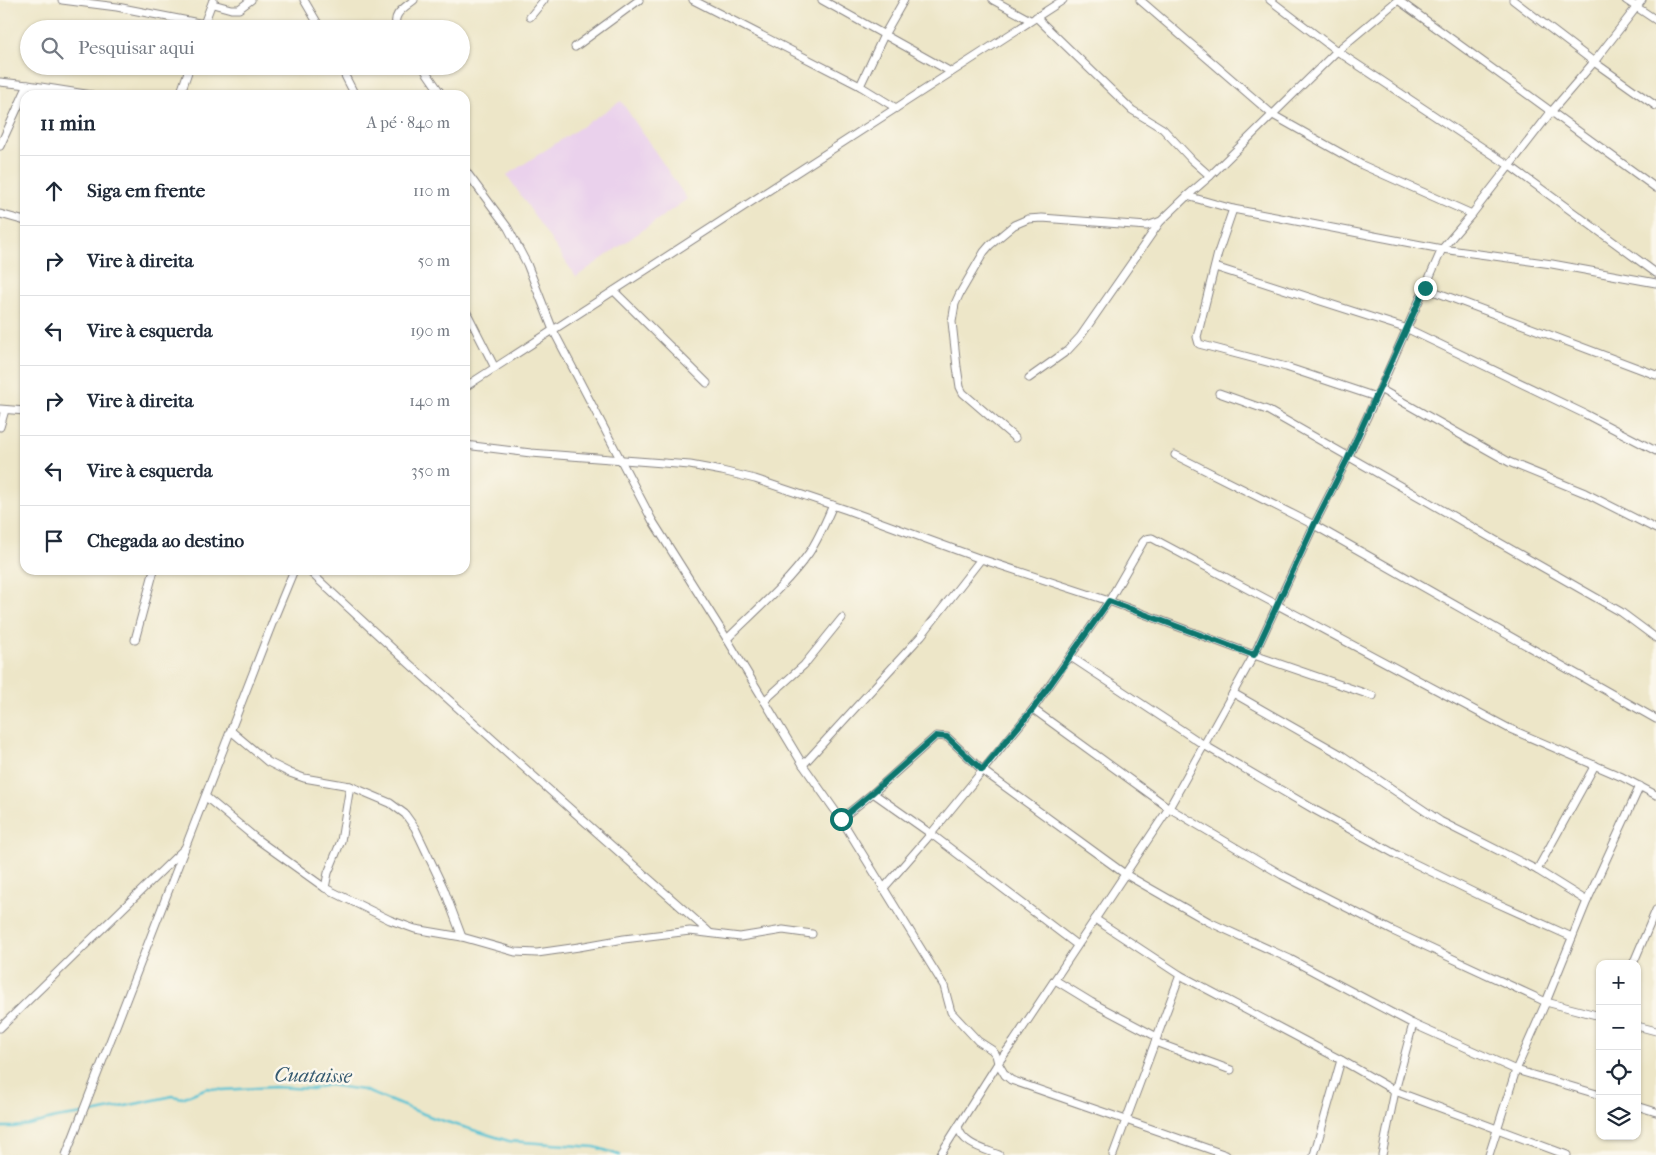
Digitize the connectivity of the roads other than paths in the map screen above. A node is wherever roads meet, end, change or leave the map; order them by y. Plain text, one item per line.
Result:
1 (62, 0) edge
2 (251, 0) edge
3 (304, 0) edge
4 (414, 0) edge
5 (544, 0) edge
6 (639, 0) edge
7 (692, 0) edge
8 (822, 0) edge
9 (904, 0) edge
10 (993, 0) edge
11 (1063, 0) edge
12 (1140, 0) edge
13 (1270, 0) edge
14 (1398, 0) edge
15 (1513, 0) edge
16 (1626, 0) edge
17 (1642, 0) edge
18 (213, 2) edge
19 (116, 3) edge
20 (1636, 7) junction
21 (530, 17) dead end
22 (1033, 19) junction
23 (180, 20) edge
24 (206, 20) edge
25 (316, 20) edge
26 (395, 20) edge
27 (1656, 20) edge
28 (884, 35) junction
29 (575, 47) dead end
30 (1337, 51) junction
31 (1594, 62) junction
32 (951, 72) junction
33 (187, 75) edge
34 (345, 75) edge
35 (428, 75) edge
36 (0, 82) edge
37 (28, 85) junction
38 (860, 86) junction
39 (26, 90) edge
40 (60, 90) edge
41 (182, 90) edge
42 (352, 90) edge
43 (439, 90) edge
44 (20, 102) edge
45 (1656, 106) edge
46 (896, 108) junction
47 (1551, 112) junction
48 (1273, 115) junction
49 (0, 146) edge
50 (1510, 166) junction
51 (1210, 176) junction
52 (470, 177) edge
53 (1656, 188) edge
54 (1187, 196) junction
55 (1233, 209) junction
56 (0, 214) edge
57 (1472, 214) junction
58 (20, 220) edge
59 (1161, 221) junction
60 (1442, 249) junction
61 (1215, 267) junction
62 (1656, 273) edge
63 (1656, 283) edge
64 (1425, 288) junction
65 (614, 291) junction
66 (470, 319) edge
67 (1408, 329) junction
68 (554, 330) junction
69 (495, 368) junction
70 (1656, 375) edge
71 (1029, 378) dead end
72 (707, 383) dead end
73 (470, 384) edge
74 (1380, 390) junction
75 (1219, 393) dead end
76 (1376, 397) junction
77 (2, 410) edge
78 (20, 411) edge
79 (0, 427) edge
80 (1015, 438) dead end
81 (470, 446) edge
82 (1656, 451) edge
83 (1175, 455) dead end
84 (1349, 456) junction
85 (621, 460) junction
86 (833, 505) junction
87 (1314, 525) junction
88 (1656, 529) edge
89 (981, 559) junction
90 (153, 575) edge
91 (292, 575) edge
92 (313, 575) edge
93 (1109, 601) junction
94 (1278, 605) junction
95 (842, 618) dead end
96 (1656, 638) edge
97 (727, 639) junction
98 (135, 640) dead end
99 (1254, 655) junction
100 (1071, 657) junction
101 (1233, 693) junction
102 (1373, 696) dead end
103 (764, 701) junction
104 (1033, 709) junction
105 (1656, 719) edge
106 (231, 731) junction
107 (1204, 745) junction
108 (803, 765) junction
109 (1595, 765) junction
110 (982, 770) junction
111 (350, 786) junction
112 (1640, 786) junction
113 (872, 793) junction
114 (1656, 795) edge
115 (206, 797) junction
116 (1169, 808) junction
117 (841, 819) junction
118 (930, 834) junction
119 (186, 847) junction
120 (1537, 870) junction
121 (1125, 874) junction
122 (325, 888) junction
123 (883, 889) junction
124 (1587, 901) junction
125 (1656, 910) edge
126 (1095, 919) junction
127 (711, 933) junction
128 (812, 934) dead end
129 (462, 937) junction
130 (1572, 937) junction
131 (1077, 945) junction
132 (1635, 960) edge
133 (1180, 974) junction
134 (1055, 980) junction
135 (1546, 1002) junction
136 (1596, 1015) edge
137 (1414, 1024) junction
138 (1641, 1027) edge
139 (0, 1028) edge
140 (1655, 1029) edge
141 (1156, 1039) junction
142 (1342, 1060) junction
143 (998, 1063) junction
144 (1231, 1070) dead end
145 (1516, 1070) junction
146 (1395, 1092) junction
147 (1596, 1094) edge
148 (1641, 1107) edge
149 (1656, 1112) edge
150 (1126, 1120) junction
151 (958, 1126) junction
152 (1498, 1130) junction
153 (66, 1155) edge
154 (940, 1155) edge
155 (998, 1155) edge
156 (1113, 1155) edge
157 (1226, 1155) edge
158 (1314, 1155) edge
159 (1382, 1155) edge
160 (1489, 1155) edge
161 (1567, 1155) edge

1 - 19 street
2 - 18 street
3 - 25 street
4 - 26 street
5 - 21 street
6 - 29 street
7 - 38 street
8 - 28 street
9 - 28 street
10 - 22 street
11 - 22 street
12 - 48 street
13 - 30 street
14 - 30 street
14 - 47 street
15 - 31 street
16 - 20 street
17 - 20 street
18 - 24 street
19 - 23 street
20 - 27 street
20 - 31 street
22 - 32 street
22 - 51 street
28 - 32 street
28 - 38 street
30 - 48 street
30 - 50 street
31 - 45 street
31 - 47 street
32 - 46 street
33 - 41 street
34 - 42 street
35 - 43 street
36 - 37 street
37 - 39 street
37 - 40 street
38 - 46 street
44 - 49 street
46 - 65 street
47 - 50 street
47 - 53 street
48 - 51 street
48 - 57 street
50 - 57 street
50 - 62 street
51 - 54 street
52 - 68 street
54 - 55 street
54 - 59 street
55 - 60 street
55 - 61 street
56 - 58 street
57 - 60 street
59 - 71 street
59 - 80 street
60 - 63 street
60 - 64 street
61 - 67 street
61 - 76 street
64 - 67 street
64 - 70 street
65 - 68 street
65 - 72 street
66 - 69 street
67 - 74 street
67 - 82 street
68 - 69 street
68 - 85 street
69 - 73 street
74 - 76 street
74 - 88 street
75 - 84 street
76 - 84 street
77 - 78 street
77 - 79 street
81 - 85 street
83 - 87 street
84 - 87 street
84 - 96 street
85 - 86 street
85 - 97 street
86 - 89 street
86 - 97 street
87 - 94 street
87 - 105 street
89 - 93 street
89 - 108 street
90 - 98 street
91 - 106 street
92 - 127 street
93 - 94 street
93 - 99 street
93 - 100 street
94 - 99 street
94 - 109 street
95 - 103 street
97 - 103 street
99 - 101 street
99 - 102 street
100 - 104 street
100 - 107 street
101 - 107 street
101 - 120 street
103 - 108 street
104 - 110 street
104 - 116 street
106 - 111 street
106 - 115 street
107 - 116 street
107 - 130 street
108 - 117 street
109 - 112 street
109 - 120 street
110 - 113 street
110 - 118 street
110 - 121 street
111 - 122 street
111 - 129 street
112 - 114 street
112 - 124 street
113 - 117 street
113 - 118 street
115 - 119 street
115 - 122 street
116 - 121 street
116 - 135 street
117 - 123 street
118 - 123 street
118 - 131 street
119 - 139 street
119 - 153 street
120 - 124 street
121 - 126 street
121 - 137 street
122 - 129 street
123 - 143 street
124 - 130 street
125 - 132 street
126 - 131 street
126 - 133 street
127 - 128 street
127 - 129 street
130 - 135 street
131 - 134 street
133 - 141 street
133 - 142 street
134 - 141 street
134 - 143 street
135 - 136 street
135 - 145 street
137 - 145 street
137 - 146 street
138 - 140 street
141 - 144 street
141 - 150 street
142 - 146 street
142 - 158 street
143 - 150 street
143 - 151 street
145 - 147 street
145 - 152 street
146 - 152 street
146 - 159 street
148 - 149 street
150 - 156 street
150 - 157 street
151 - 154 street
151 - 155 street
152 - 160 street
152 - 161 street

